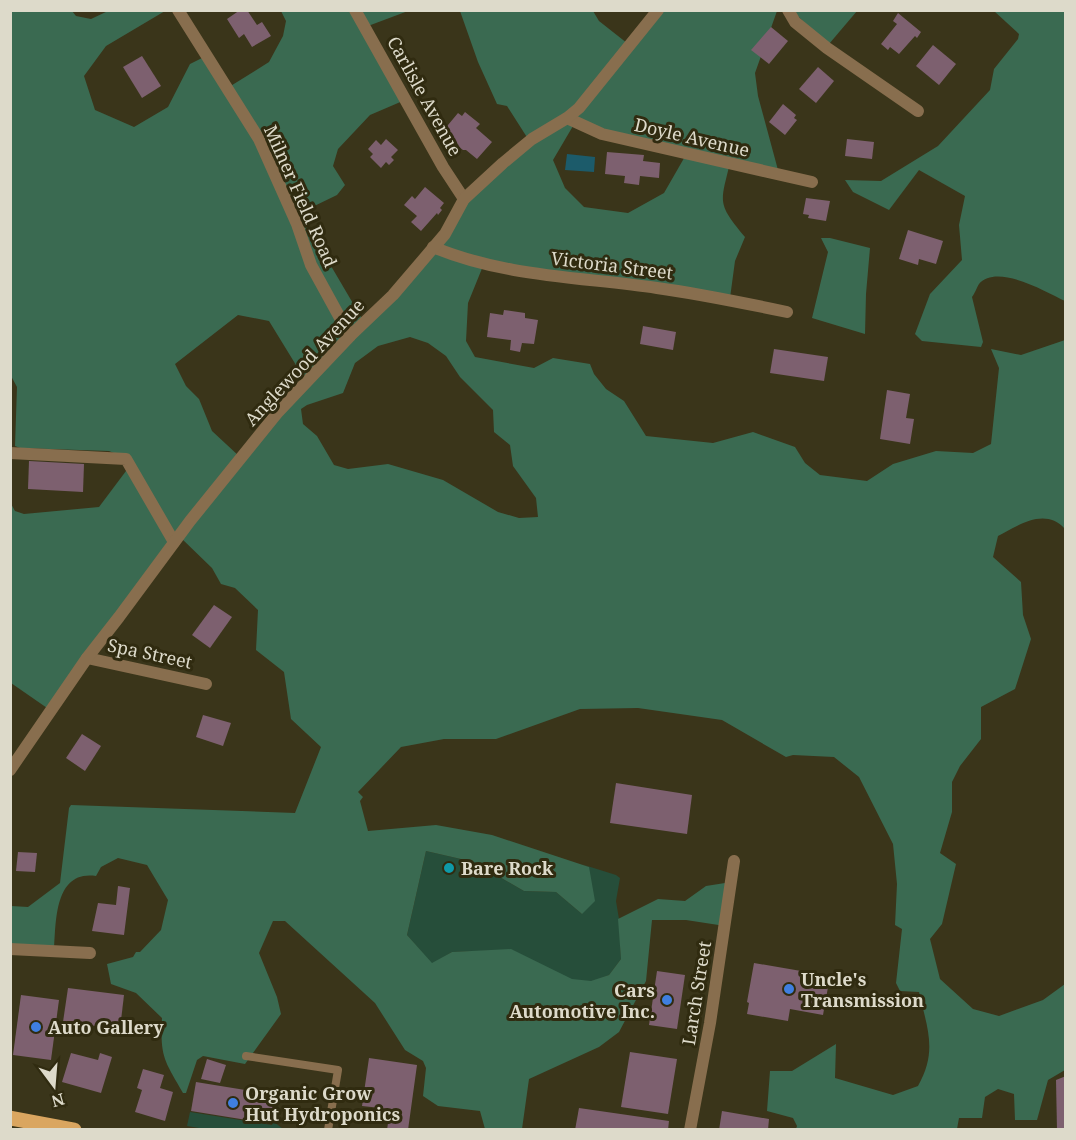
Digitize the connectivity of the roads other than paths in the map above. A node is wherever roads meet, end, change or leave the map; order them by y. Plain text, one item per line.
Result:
1 (178, 10) edge
2 (355, 10) edge
3 (658, 10) edge
4 (788, 10) edge
5 (918, 111) dead end
6 (567, 118) junction
7 (812, 182) dead end
8 (464, 199) junction
9 (434, 247) junction
10 (787, 312) dead end
11 (350, 336) junction
12 (10, 453) edge
13 (174, 542) junction
14 (87, 657) junction
15 (206, 684) dead end
16 (10, 770) edge
17 (734, 861) dead end
18 (10, 950) edge
19 (90, 953) dead end
20 (246, 1056) dead end
21 (10, 1118) edge
22 (74, 1130) edge
23 (328, 1130) edge
24 (690, 1130) edge

1 - 11 street, Milner Field Road
2 - 8 street, Carlisle Avenue
3 - 6 street, Anglewood Avenue
4 - 5 street
6 - 7 street, Doyle Avenue
6 - 8 street, Anglewood Avenue
8 - 9 street, Anglewood Avenue
9 - 10 street, Victoria Street
9 - 11 street, Anglewood Avenue
11 - 13 street, Anglewood Avenue
12 - 13 street
13 - 14 street, Anglewood Avenue
14 - 15 street, Spa Street
14 - 16 street, Anglewood Avenue
17 - 24 street, Larch Street
18 - 19 street
20 - 23 lane
21 - 22 main road

